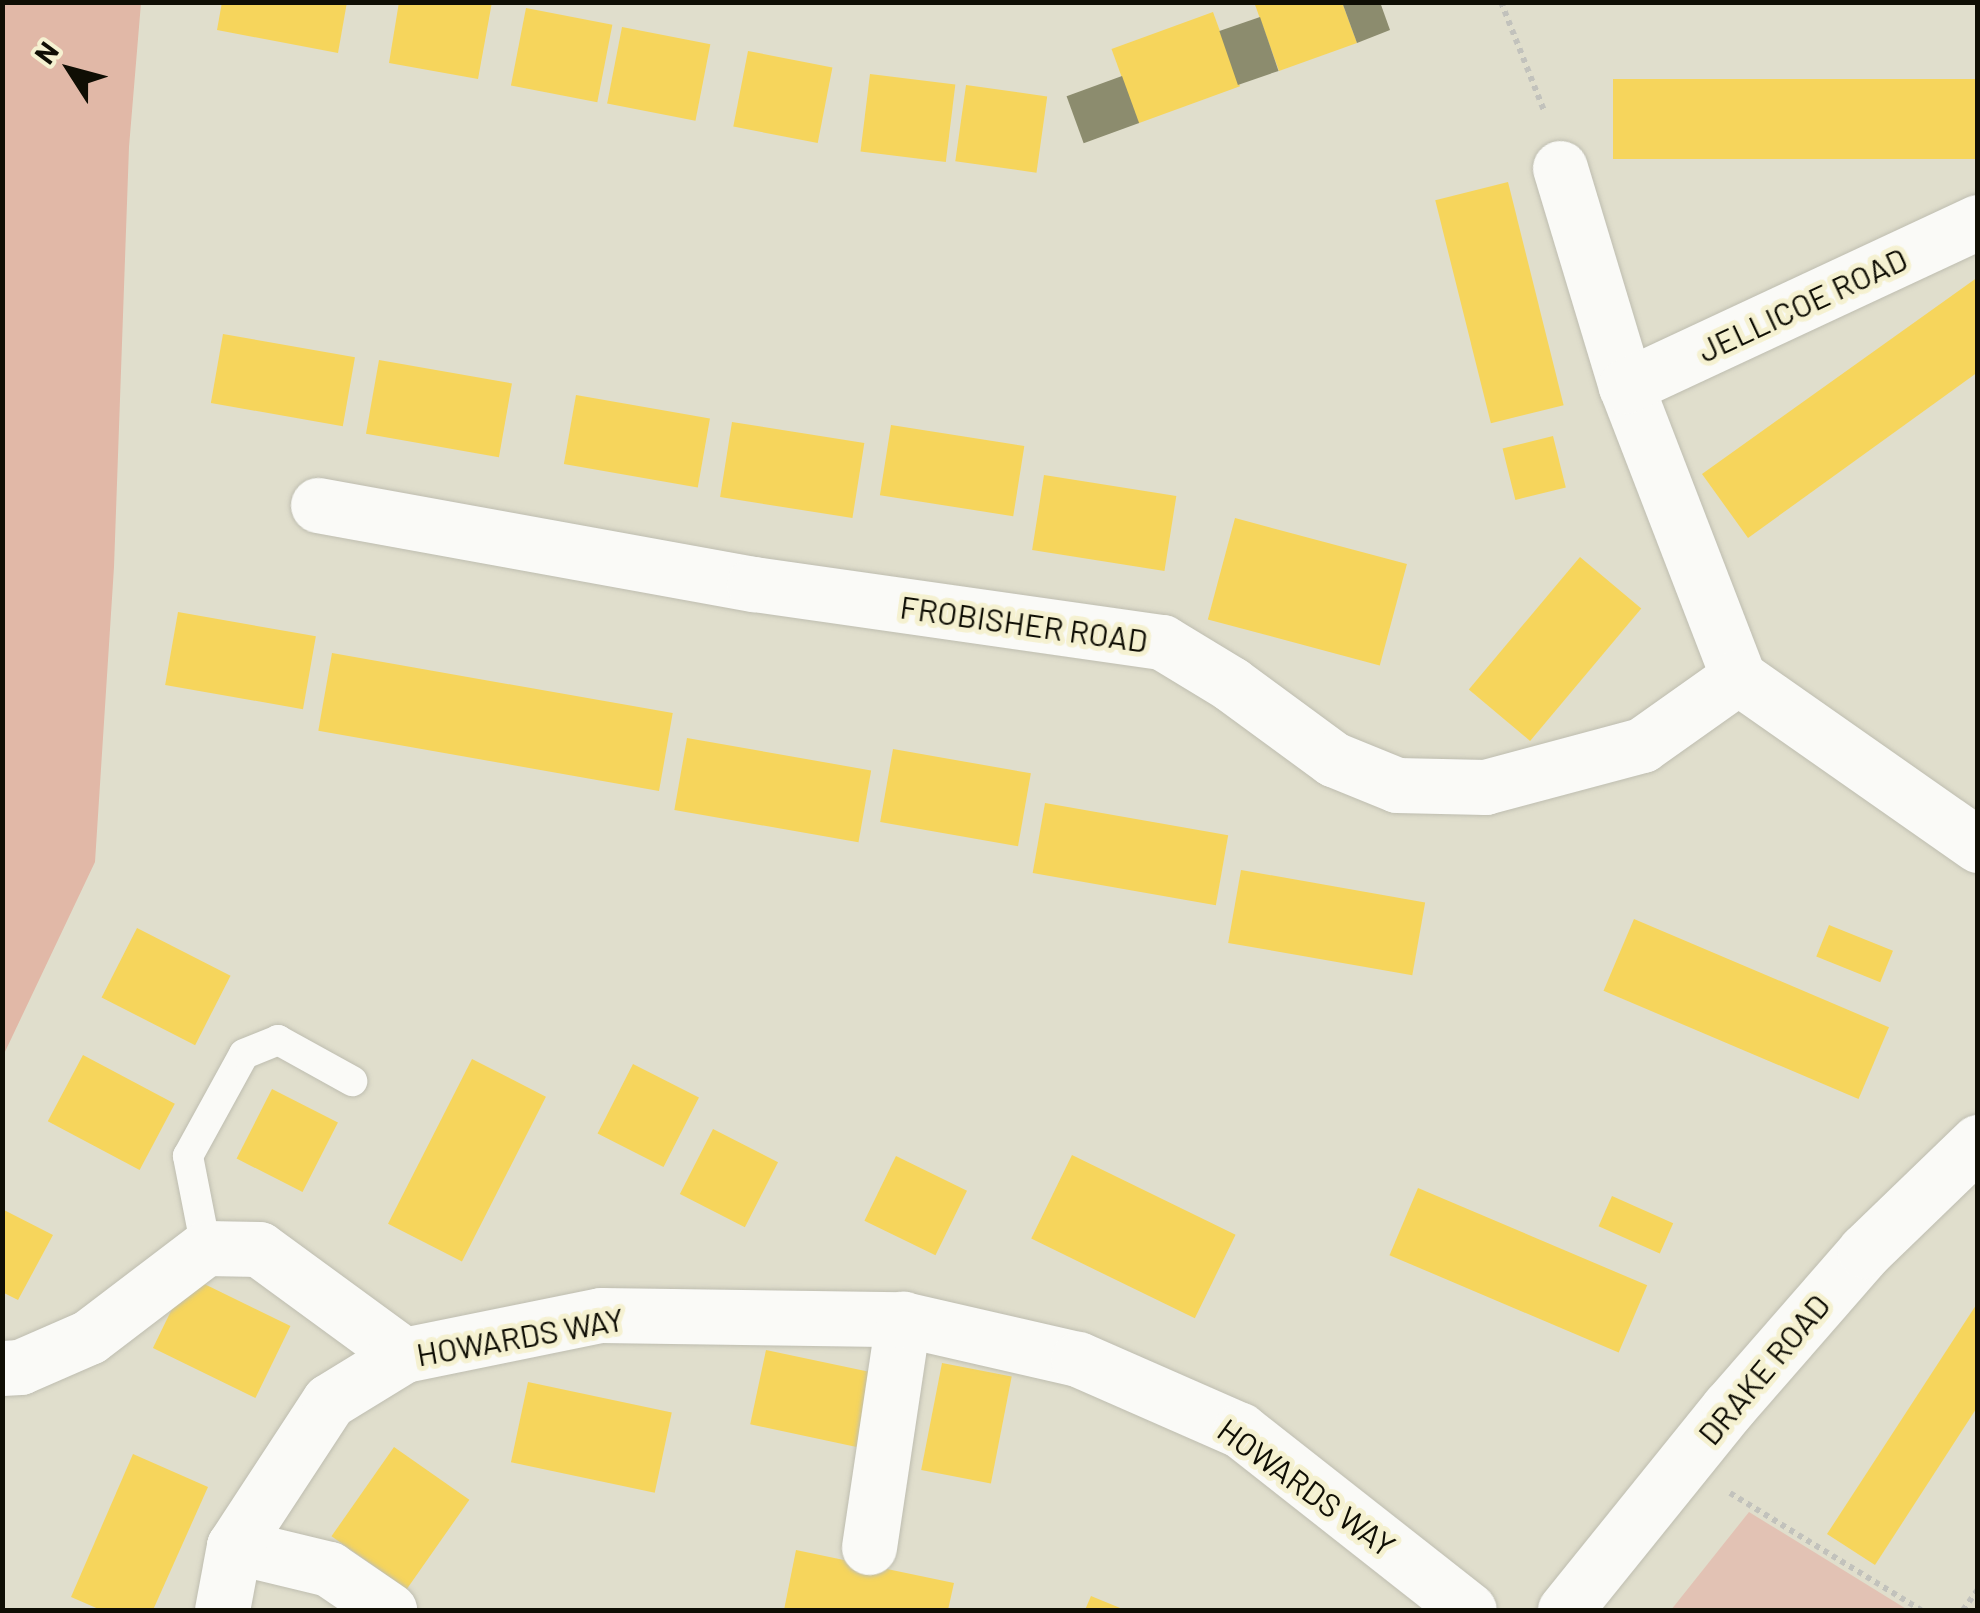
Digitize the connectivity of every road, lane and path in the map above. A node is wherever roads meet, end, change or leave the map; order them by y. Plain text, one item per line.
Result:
1 (1501, 2) edge
2 (1560, 168) joint
3 (1978, 222) edge
4 (1626, 386) junction
5 (318, 505) dead end
6 (1738, 677) junction
7 (1978, 845) edge
8 (352, 1081) dead end
9 (1978, 1142) edge
10 (206, 1248) junction
11 (903, 1319) junction
12 (404, 1355) junction
13 (2, 1368) edge
14 (1680, 1468) junction
15 (234, 1546) junction
16 (869, 1547) dead end
17 (1978, 1589) edge
18 (222, 1610) edge
19 (389, 1610) edge
20 (1469, 1610) edge
21 (1566, 1610) edge
22 (1921, 1610) edge
23 (1963, 1610) edge

1 - 2 path
2 - 4 street
3 - 4 street, JELLICOE ROAD
4 - 6 street
5 - 6 street, FROBISHER ROAD
6 - 7 street
8 - 10 lane
9 - 14 street, DRAKE ROAD
10 - 12 street
10 - 13 street
11 - 12 street, HOWARDS WAY
11 - 16 street
11 - 20 street, HOWARDS WAY
12 - 15 street, HOWARDS WAY
14 - 21 street, DRAKE ROAD
14 - 22 path
15 - 18 street, HOWARDS WAY
15 - 19 street
17 - 23 path

